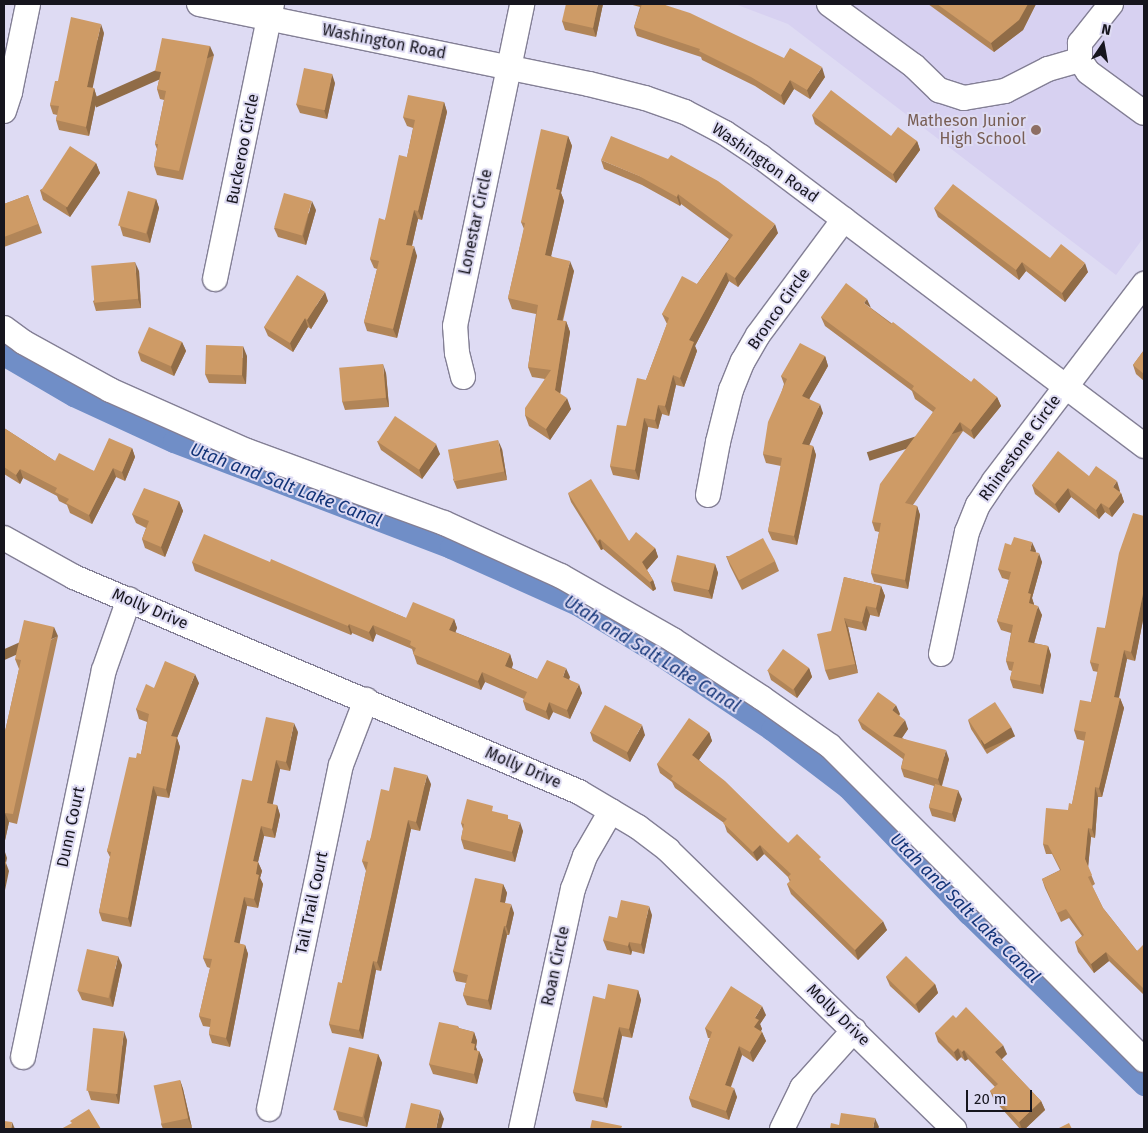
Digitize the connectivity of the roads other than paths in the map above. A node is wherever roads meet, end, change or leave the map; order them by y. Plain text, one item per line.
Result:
1 (28, 4) edge
2 (199, 4) edge
3 (522, 4) edge
4 (829, 4) edge
5 (1111, 4) edge
6 (270, 11) edge
7 (1080, 60) junction
8 (509, 67) junction
9 (4, 111) edge
10 (1144, 113) edge
11 (844, 219) junction
12 (215, 278) dead end
13 (1144, 284) edge
14 (4, 328) edge
15 (464, 377) dead end
16 (1064, 388) junction
17 (1144, 446) edge
18 (708, 495) dead end
19 (4, 538) edge
20 (129, 599) junction
21 (941, 654) dead end
22 (366, 700) junction
23 (611, 811) junction
24 (854, 1030) junction
25 (23, 1057) dead end
26 (1144, 1060) edge
27 (269, 1109) dead end
28 (521, 1129) edge
29 (782, 1129) edge
30 (954, 1129) edge

1 - 9 street
2 - 6 street, Washington Road
3 - 8 street, Lonestar Circle
4 - 7 street
5 - 7 street
6 - 8 street, Washington Road
6 - 12 street, Buckeroo Circle
7 - 10 street
8 - 11 street, Washington Road
8 - 15 street, Lonestar Circle
11 - 16 street, Washington Road
11 - 18 street, Bronco Circle
13 - 16 street, Rhinestone Circle
14 - 26 street
16 - 17 street, Washington Road
16 - 21 street, Rhinestone Circle
19 - 20 street, Molly Drive
20 - 22 street, Molly Drive
20 - 25 street, Dunn Court
22 - 23 street, Molly Drive
22 - 27 street, Tail Trail Court
23 - 24 street, Molly Drive
23 - 28 street, Roan Circle
24 - 29 street
24 - 30 street, Molly Drive

